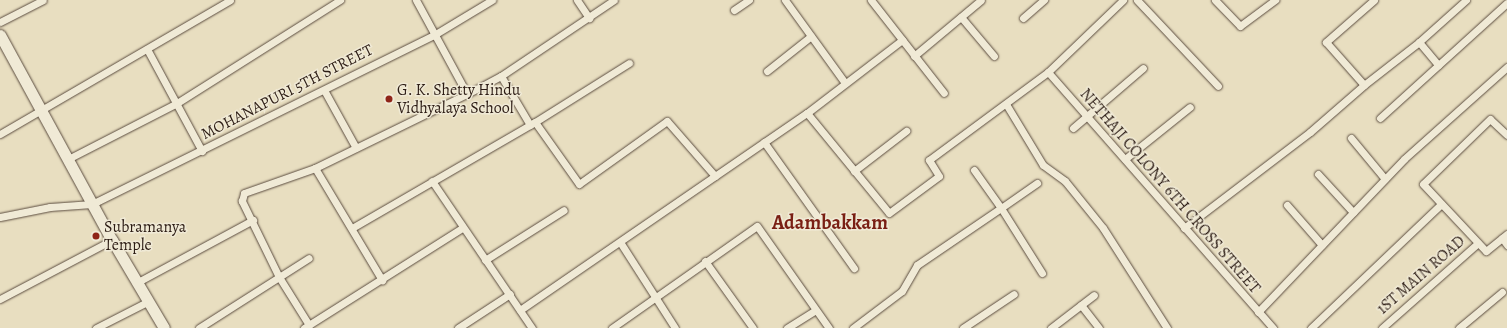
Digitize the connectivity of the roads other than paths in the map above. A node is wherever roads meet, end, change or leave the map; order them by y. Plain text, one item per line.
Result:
1 (43, 0) edge
2 (230, 0) edge
3 (340, 0) edge
4 (416, 0) edge
5 (492, 0) edge
6 (577, 0) edge
7 (614, 0) edge
8 (749, 0) edge
9 (785, 0) edge
10 (871, 0) edge
11 (981, 0) edge
12 (1044, 0) edge
13 (1123, 0) edge
14 (1137, 0) edge
15 (1215, 0) edge
16 (1275, 0) edge
17 (1374, 0) edge
18 (1466, 0) edge
19 (1507, 4) edge
20 (734, 10) dead end
21 (961, 17) junction
22 (589, 18) junction
23 (1023, 18) dead end
24 (0, 22) edge
25 (0, 35) edge
26 (434, 35) junction
27 (811, 36) junction
28 (902, 40) junction
29 (1419, 42) junction
30 (147, 49) junction
31 (914, 56) junction
32 (994, 56) dead end
33 (629, 63) dead end
34 (1438, 65) junction
35 (1507, 67) edge
36 (1143, 68) dead end
37 (767, 71) dead end
38 (1048, 72) junction
39 (501, 76) junction
40 (845, 83) junction
41 (1364, 85) junction
42 (1218, 86) dead end
43 (324, 90) junction
44 (944, 93) dead end
45 (467, 94) junction
46 (177, 103) junction
47 (1006, 104) junction
48 (1190, 107) dead end
49 (42, 111) junction
50 (807, 113) junction
51 (1085, 117) junction
52 (1380, 118) dead end
53 (533, 124) junction
54 (1073, 128) dead end
55 (906, 131) dead end
56 (0, 134) edge
57 (1507, 136) edge
58 (1351, 138) dead end
59 (764, 142) junction
60 (356, 148) junction
61 (202, 151) junction
62 (68, 159) junction
63 (1125, 159) junction
64 (315, 168) junction
65 (974, 170) dead end
66 (854, 171) junction
67 (1318, 174) dead end
68 (714, 176) junction
69 (1385, 179) junction
70 (432, 182) junction
71 (1037, 183) dead end
72 (92, 204) junction
73 (1441, 204) junction
74 (1287, 205) dead end
75 (1001, 208) junction
76 (564, 210) dead end
77 (1353, 212) junction
78 (0, 217) edge
79 (253, 220) junction
80 (352, 228) junction
81 (462, 228) junction
82 (1184, 228) junction
83 (1504, 236) edge
84 (112, 240) junction
85 (620, 242) junction
86 (1478, 243) junction
87 (1322, 245) junction
88 (1507, 245) edge
89 (309, 258) dead end
90 (485, 260) junction
91 (704, 261) junction
92 (854, 268) dead end
93 (1042, 274) dead end
94 (279, 277) junction
95 (382, 280) junction
96 (136, 283) junction
97 (1502, 292) dead end
98 (510, 294) junction
99 (1014, 294) dead end
100 (1094, 296) dead end
101 (656, 297) junction
102 (0, 299) edge
103 (147, 302) junction
104 (1081, 305) junction
105 (520, 310) junction
106 (814, 311) junction
107 (1258, 312) junction
108 (306, 326) edge
109 (96, 328) edge
110 (164, 328) edge
111 (199, 328) edge
112 (458, 328) edge
113 (532, 328) edge
114 (612, 328) edge
115 (675, 328) edge
116 (753, 328) edge
117 (787, 328) edge
118 (829, 328) edge
119 (853, 328) edge
120 (963, 328) edge
121 (1051, 328) edge
122 (1099, 328) edge
123 (1167, 328) edge
124 (1273, 328) edge
125 (1311, 328) edge
126 (1382, 328) edge
127 (1459, 328) edge

1 - 24 street
2 - 30 street
3 - 46 street
4 - 26 street
5 - 26 street, MOHANAPURI 5TH STREET
6 - 22 street
7 - 22 street
8 - 20 street
9 - 27 street
10 - 28 street
11 - 21 street
12 - 23 street
13 - 38 street
14 - 42 street
15 - 16 street
17 - 41 street
18 - 29 street
19 - 34 street
21 - 31 street
21 - 32 street
22 - 39 street
25 - 49 street
26 - 43 street, MOHANAPURI 5TH STREET
26 - 45 street
27 - 37 street
27 - 40 street
28 - 31 street
28 - 40 street
29 - 34 street
29 - 41 street
30 - 46 street
30 - 49 street
31 - 44 street
33 - 53 street
34 - 52 street
35 - 69 street
36 - 51 street
38 - 47 street
38 - 51 street, NETHAJI COLONY 6TH CROSS STREET
39 - 45 street
39 - 53 street
40 - 50 street
41 - 82 street
43 - 60 street
43 - 61 street, MOHANAPURI 5TH STREET
45 - 60 street
46 - 61 street
46 - 62 street
47 - 66 street
47 - 123 street
48 - 63 street
49 - 56 street
49 - 62 street
50 - 59 street
50 - 66 street
51 - 54 street
51 - 63 street, NETHAJI COLONY 6TH CROSS STREET
53 - 68 street
53 - 70 street
55 - 66 street
57 - 73 street
58 - 69 street
59 - 68 street
59 - 92 street
60 - 64 street
61 - 72 street, MOHANAPURI 5TH STREET
62 - 72 street
63 - 82 street, NETHAJI COLONY 6TH CROSS STREET
64 - 79 street
64 - 80 street
65 - 75 street
67 - 77 street
68 - 85 street
69 - 77 street
70 - 80 street
70 - 81 street
71 - 75 street
72 - 78 street
72 - 84 street
73 - 86 street
73 - 125 street
74 - 87 street
75 - 93 street
75 - 119 street
76 - 90 street
77 - 87 street
79 - 94 street
79 - 96 street
80 - 95 street
81 - 90 street
81 - 95 street
82 - 107 street, NETHAJI COLONY 6TH CROSS STREET
83 - 86 street
83 - 88 street
84 - 96 street
84 - 102 street
85 - 101 street
85 - 105 street
86 - 126 street, 1ST MAIN ROAD
87 - 107 street
89 - 94 street
90 - 98 street
91 - 101 street
91 - 106 street
91 - 116 street
94 - 108 street
94 - 111 street
95 - 108 street
96 - 103 street
97 - 127 street
98 - 105 street
98 - 112 street
99 - 120 street
100 - 104 street
101 - 114 street
101 - 115 street
103 - 109 street
103 - 110 street
104 - 121 street
104 - 122 street
105 - 113 street
106 - 117 street
106 - 118 street
107 - 124 street, NETHAJI COLONY 6TH CROSS STREET

